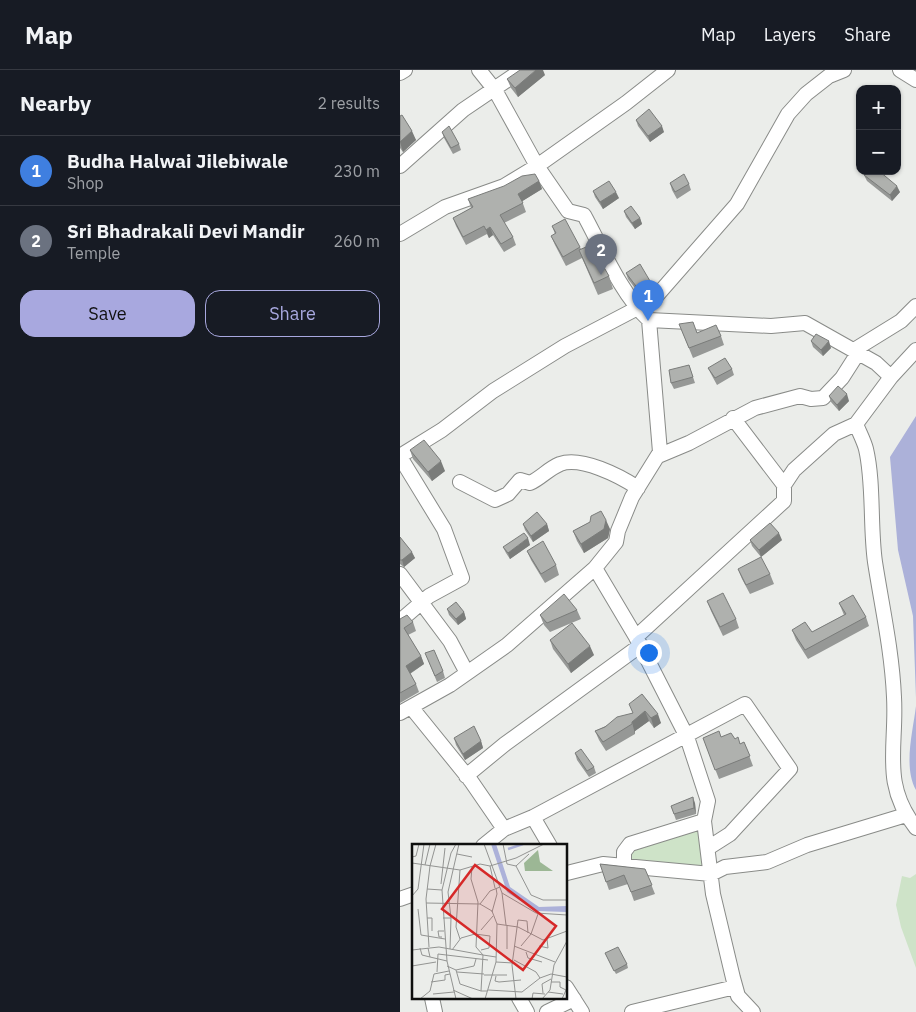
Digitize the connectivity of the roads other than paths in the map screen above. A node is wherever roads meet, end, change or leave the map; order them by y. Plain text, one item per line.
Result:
1 (405, 70) edge
2 (479, 70) edge
3 (522, 70) edge
4 (668, 70) edge
5 (844, 70) edge
6 (900, 70) edge
7 (400, 73) edge
8 (916, 80) edge
9 (495, 90) junction
10 (400, 166) edge
11 (537, 166) junction
12 (400, 234) edge
13 (916, 306) edge
14 (638, 310) junction
15 (649, 320) junction
16 (916, 350) edge
17 (856, 351) junction
18 (891, 377) junction
19 (734, 418) junction
20 (856, 424) junction
21 (658, 456) junction
22 (400, 457) edge
23 (460, 482) dead end
24 (784, 485) junction
25 (638, 488) junction
26 (595, 568) junction
27 (400, 574) edge
28 (422, 602) junction
29 (400, 621) edge
30 (638, 641) junction
31 (467, 673) junction
32 (405, 710) edge
33 (687, 737) junction
34 (466, 776) junction
35 (906, 815) junction
36 (533, 817) junction
37 (704, 820) junction
38 (916, 828) edge
39 (504, 829) junction
40 (485, 844) edge
41 (549, 844) edge
42 (708, 848) junction
43 (624, 865) junction
44 (568, 873) edge
45 (711, 874) junction
46 (412, 895) edge
47 (400, 899) edge
48 (735, 987) junction
49 (570, 993) edge
50 (521, 1000) edge
51 (562, 1000) edge
52 (666, 1008) edge
53 (526, 1012) edge
54 (547, 1012) edge
55 (582, 1012) edge
56 (632, 1012) edge
57 (753, 1012) edge

1 - 7 street
2 - 9 street
3 - 9 street
4 - 11 street
5 - 14 street
6 - 8 street
9 - 10 street
9 - 11 street
11 - 12 street
11 - 14 street
13 - 17 street
14 - 15 street
14 - 22 street
15 - 17 street
15 - 21 street
16 - 18 street
17 - 18 street
17 - 19 street
18 - 20 street
19 - 21 street
19 - 24 street
20 - 24 street
20 - 35 street
21 - 25 street
22 - 28 street
23 - 25 street
24 - 30 street
25 - 26 street
26 - 30 street
26 - 31 street
27 - 28 street
28 - 29 street
28 - 31 street
30 - 33 street
30 - 34 street
31 - 32 street
32 - 34 street
33 - 36 street
33 - 37 street
33 - 42 street
34 - 39 street
35 - 38 street
35 - 45 street
36 - 39 street
36 - 41 street
37 - 42 street
37 - 43 street
39 - 40 street
42 - 45 street
43 - 44 street
43 - 45 street
45 - 48 street
46 - 47 street
48 - 52 street
48 - 57 street
49 - 55 street
50 - 53 street
51 - 54 street
52 - 56 street

